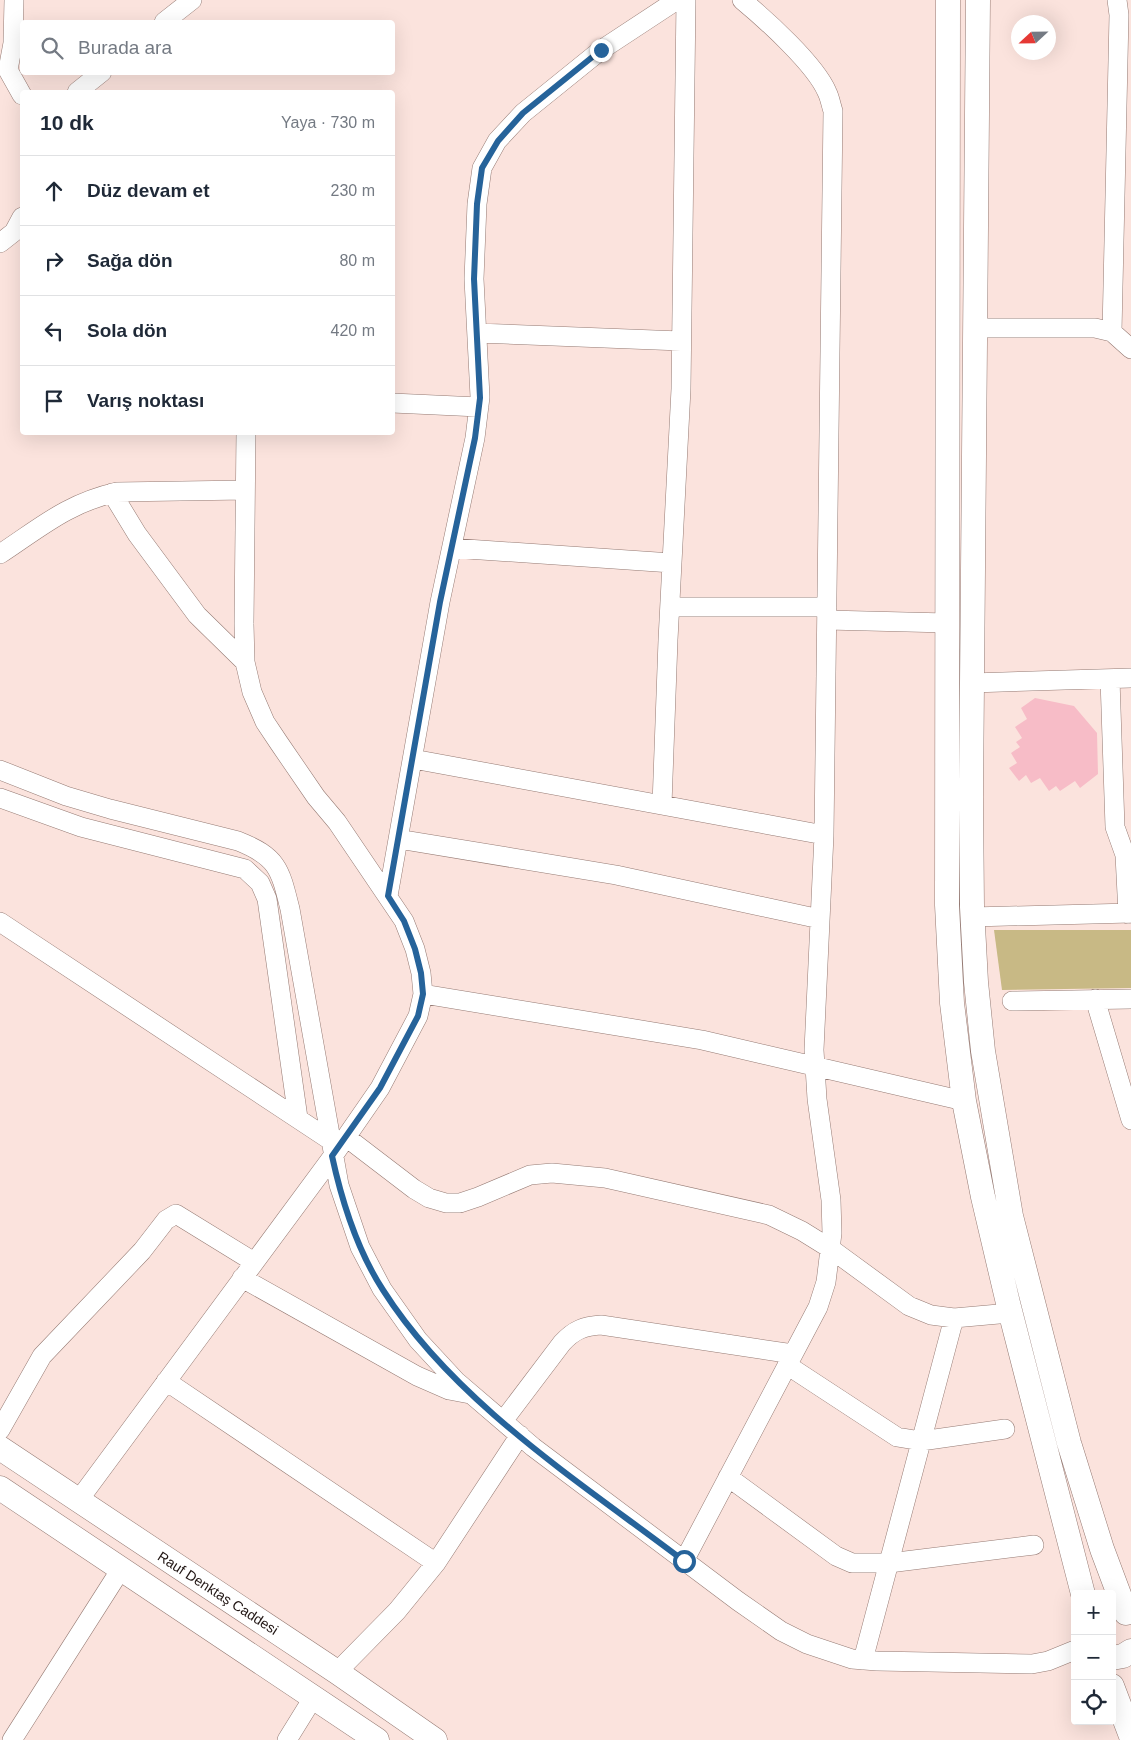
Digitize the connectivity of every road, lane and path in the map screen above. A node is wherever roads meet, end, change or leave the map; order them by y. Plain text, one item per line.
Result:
1 (14, 0) edge
2 (192, 0) edge
3 (677, 0) edge
4 (686, 0) edge
5 (742, 0) edge
6 (948, 0) edge
7 (978, 0) edge
8 (1117, 0) edge
9 (167, 20) edge
10 (4, 71) edge
11 (98, 75) edge
12 (80, 90) edge
13 (20, 92) edge
14 (20, 221) edge
15 (0, 243) edge
16 (975, 328) junction
17 (1112, 332) junction
18 (477, 333) junction
19 (682, 341) junction
20 (1131, 349) edge
21 (395, 403) edge
22 (479, 407) junction
23 (246, 435) edge
24 (245, 490) junction
25 (112, 493) junction
26 (452, 548) junction
27 (0, 554) edge
28 (672, 563) junction
29 (670, 606) junction
30 (827, 614) junction
31 (947, 623) junction
32 (246, 662) junction
33 (1131, 678) edge
34 (1110, 679) junction
35 (972, 682) junction
36 (412, 759) junction
37 (0, 770) edge
38 (0, 798) edge
39 (662, 805) junction
40 (824, 835) junction
41 (398, 839) junction
42 (388, 896) junction
43 (1129, 914) edge
44 (972, 917) junction
45 (820, 919) junction
46 (0, 922) edge
47 (423, 994) junction
48 (1131, 999) edge
49 (1095, 1000) junction
50 (1012, 1001) dead end
51 (815, 1066) junction
52 (964, 1101) junction
53 (298, 1118) junction
54 (1131, 1120) edge
55 (336, 1144) junction
56 (831, 1249) junction
57 (254, 1262) junction
58 (242, 1278) junction
59 (1010, 1313) junction
60 (954, 1318) junction
61 (790, 1360) junction
62 (166, 1381) junction
63 (472, 1395) junction
64 (503, 1421) junction
65 (1005, 1429) dead end
66 (0, 1430) edge
67 (520, 1435) junction
68 (921, 1441) junction
69 (0, 1448) edge
70 (728, 1477) junction
71 (1, 1490) edge
72 (78, 1500) junction
73 (1034, 1545) dead end
74 (684, 1561) junction
75 (436, 1563) junction
76 (889, 1563) junction
77 (121, 1569) junction
78 (1082, 1590) edge
79 (1123, 1613) edge
80 (1131, 1651) edge
81 (1071, 1652) edge
82 (1116, 1657) edge
83 (863, 1660) junction
84 (337, 1672) junction
85 (1116, 1697) edge
86 (314, 1698) junction
87 (1131, 1736) edge
88 (18, 1738) edge
89 (287, 1740) edge
90 (377, 1740) edge
91 (435, 1740) edge

1 - 10 street
2 - 9 street
3 - 18 street
4 - 19 street
5 - 30 street
6 - 31 main road
7 - 16 main road
8 - 17 street
10 - 13 street
11 - 12 street
14 - 15 street
16 - 17 street
16 - 35 main road
17 - 20 street
18 - 19 street
18 - 22 street
19 - 28 street
21 - 22 street
22 - 26 street
23 - 24 street
24 - 25 street
24 - 32 street
25 - 27 street
25 - 32 street
26 - 28 street
26 - 36 street
28 - 29 street
29 - 30 street
29 - 39 street
30 - 31 street
30 - 40 street
31 - 52 main road
32 - 42 street
33 - 34 street
34 - 35 street
34 - 43 street
35 - 44 main road
36 - 39 street
36 - 41 street
37 - 55 street
38 - 53 street
39 - 40 street
40 - 45 street
41 - 42 street
41 - 45 street
42 - 47 street
43 - 44 street
44 - 79 main road
45 - 51 street
46 - 53 street
47 - 51 street
47 - 55 street
48 - 49 street
49 - 50 street
49 - 54 street
51 - 52 street
51 - 56 street
52 - 59 main road
53 - 55 street
55 - 56 street
55 - 57 street
55 - 63 street
56 - 60 street
56 - 61 street
57 - 58 street
57 - 66 street
58 - 62 street
58 - 63 street
59 - 60 street
59 - 78 main road
60 - 68 street
61 - 64 street
61 - 68 street
61 - 70 street
62 - 72 street
62 - 75 street
63 - 64 street
64 - 67 street
65 - 68 street
67 - 74 street
67 - 75 street
68 - 76 street
69 - 72 main road, Rauf Denktaş Caddesi
70 - 74 street
70 - 76 street
71 - 77 main road
72 - 84 main road, Rauf Denktaş Caddesi
73 - 76 street
74 - 83 street
75 - 84 street
76 - 83 street
77 - 86 main road
77 - 88 street
80 - 82 main road
81 - 83 street
84 - 91 main road, Rauf Denktaş Caddesi
85 - 87 main road
86 - 89 street
86 - 90 main road

